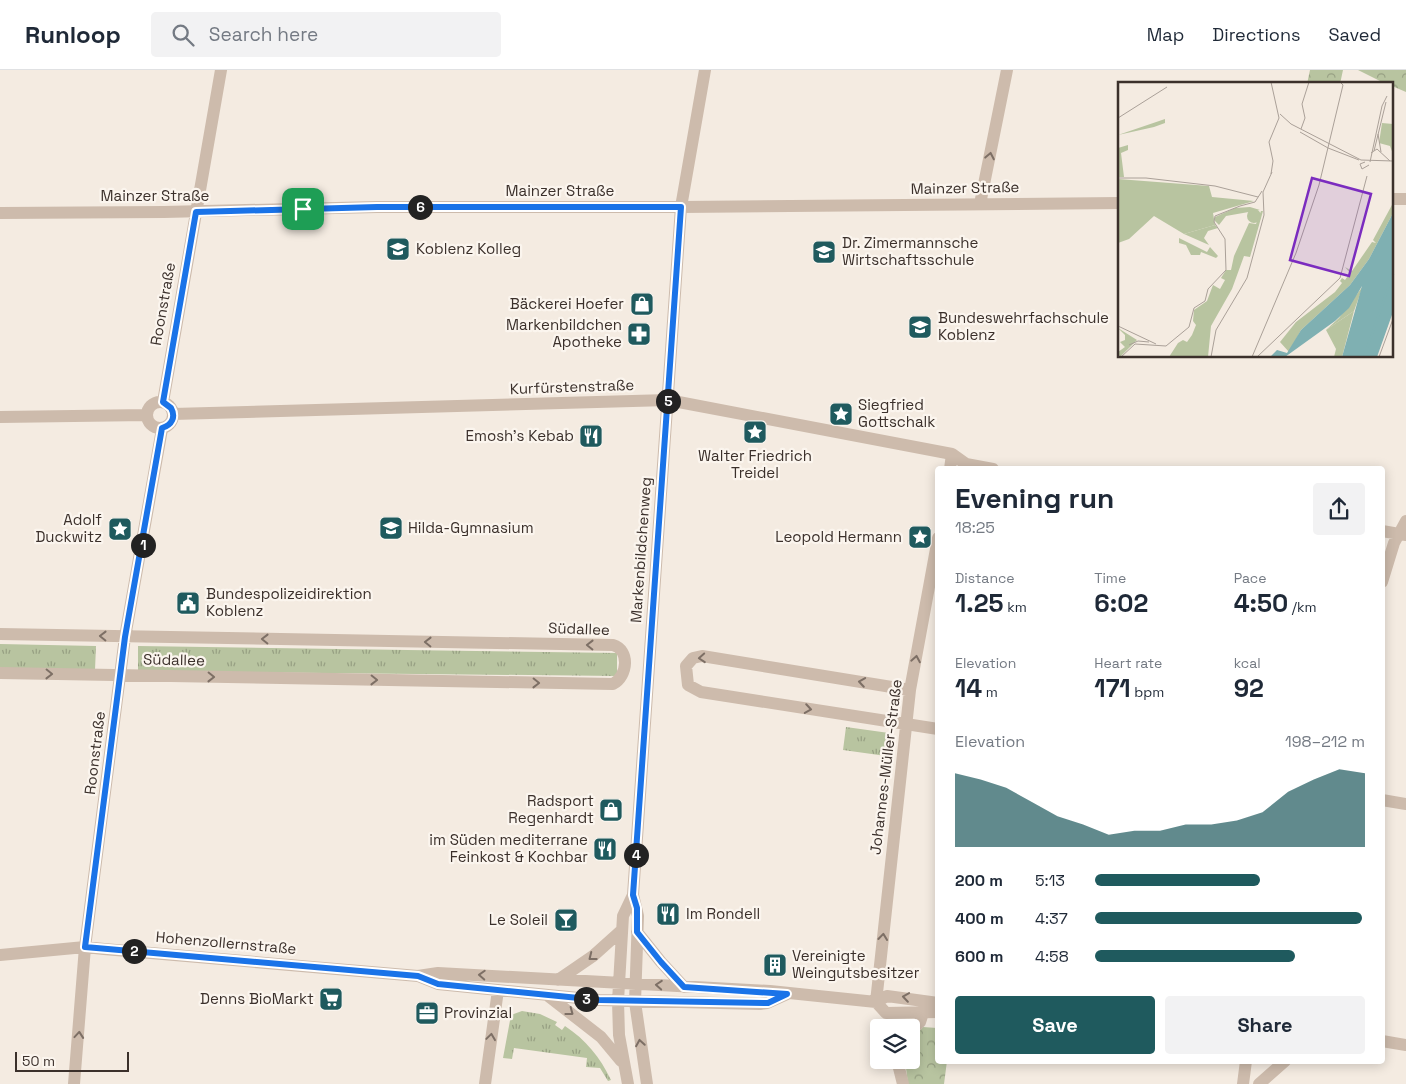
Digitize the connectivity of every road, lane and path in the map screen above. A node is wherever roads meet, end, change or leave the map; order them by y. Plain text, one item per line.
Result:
1 (221, 70) edge
2 (705, 70) edge
3 (1007, 70) edge
4 (1118, 203) edge
5 (980, 204) junction
6 (681, 207) junction
7 (0, 212) edge
8 (196, 212) junction
9 (668, 400) junction
10 (163, 402) junction
11 (173, 414) junction
12 (147, 415) junction
13 (0, 417) edge
14 (162, 428) junction
15 (952, 454) junction
16 (950, 466) edge
17 (977, 466) edge
18 (1406, 521) edge
19 (1385, 531) edge
20 (1402, 534) edge
21 (935, 554) edge
22 (1385, 575) edge
23 (0, 634) edge
24 (125, 637) junction
25 (0, 673) edge
26 (121, 675) junction
27 (910, 690) junction
28 (906, 724) junction
29 (935, 729) edge
30 (1385, 800) edge
31 (1406, 804) edge
32 (633, 895) junction
33 (622, 930) junction
34 (637, 932) junction
35 (85, 947) junction
36 (0, 955) edge
37 (418, 976) junction
38 (558, 980) junction
39 (619, 983) junction
40 (634, 984) junction
41 (684, 987) junction
42 (498, 990) junction
43 (787, 994) junction
44 (547, 995) junction
45 (618, 1001) junction
46 (635, 1002) junction
47 (876, 1002) junction
48 (935, 1003) edge
49 (935, 1012) edge
50 (923, 1013) junction
51 (899, 1014) junction
52 (899, 1019) edge
53 (920, 1022) edge
54 (1385, 1042) edge
55 (1406, 1045) edge
56 (622, 1064) junction
57 (1246, 1064) edge
58 (1282, 1064) edge
59 (899, 1069) edge
60 (74, 1084) edge
61 (485, 1084) edge
62 (628, 1084) edge
63 (647, 1084) edge
64 (903, 1084) edge
65 (1243, 1084) edge
66 (1259, 1084) edge

1 - 8 street, Roonstraße
2 - 6 street, Markenbildchenweg
5 -> 3 street
4 - 5 street, Mainzer Straße
5 - 6 street, Mainzer Straße
6 - 8 street, Mainzer Straße
6 - 9 street, Markenbildchenweg
7 - 8 street, Mainzer Straße
8 - 10 street, Roonstraße
9 - 11 street, Kurfürstenstraße
9 - 15 street, Kurfürstenstraße
9 - 32 street, Markenbildchenweg
10 - 11 street
10 - 12 street
11 - 14 street
12 - 13 street
12 - 14 street
14 - 24 street, Roonstraße
15 - 16 street
15 - 17 street, Kurfürstenstraße
18 - 20 street
19 - 20 street
20 - 22 street
27 -> 21 street, Johannes-Müller-Straße
24 -> 23 street, Südallee
24 - 26 street, Roonstraße
26 -> 24 street, Südallee
25 -> 26 street, Südallee
26 - 35 street, Roonstraße
27 - 28 street, Johannes-Müller-Straße
27 -> 28 street
28 - 29 street
47 -> 28 street, Johannes-Müller-Straße
30 - 31 street
32 - 33 street, Markenbildchenweg
32 - 34 street, Markenbildchenweg
33 -> 38 street
33 - 39 street, Markenbildchenweg
34 - 40 street, Markenbildchenweg
34 - 41 street
35 - 36 street, Hohenzollernstraße
35 - 37 street, Hohenzollernstraße
60 -> 35 street, Roonstraße
38 -> 37 street, Hohenzollernstraße
37 - 42 street, Hohenzollernstraße
38 - 39 street, Hohenzollernstraße
39 - 40 street, Hohenzollernstraße
39 - 45 street, Markenbildchenweg
41 -> 40 street, Hohenzollernstraße
40 - 46 street, Markenbildchenweg
41 - 43 street, Hohenzollernstraße
42 - 44 street, Hohenzollernstraße
61 -> 42 street
43 - 46 street, Hohenzollernstraße
43 - 47 street, Hohenzollernstraße
44 - 45 street, Hohenzollernstraße
44 -> 56 street
45 - 46 street, Hohenzollernstraße
45 - 56 street, Markenbildchenweg
63 -> 46 street, Markenbildchenweg
48 -> 47 street, Hohenzollernstraße
47 - 51 street, Hohenzollernstraße
49 - 50 street, Hohenzollernstraße
50 - 51 street, Hohenzollernstraße
50 - 53 street
51 - 52 street
54 - 55 street
56 - 62 street, Markenbildchenweg
57 - 65 street
58 - 66 street
59 - 64 street

